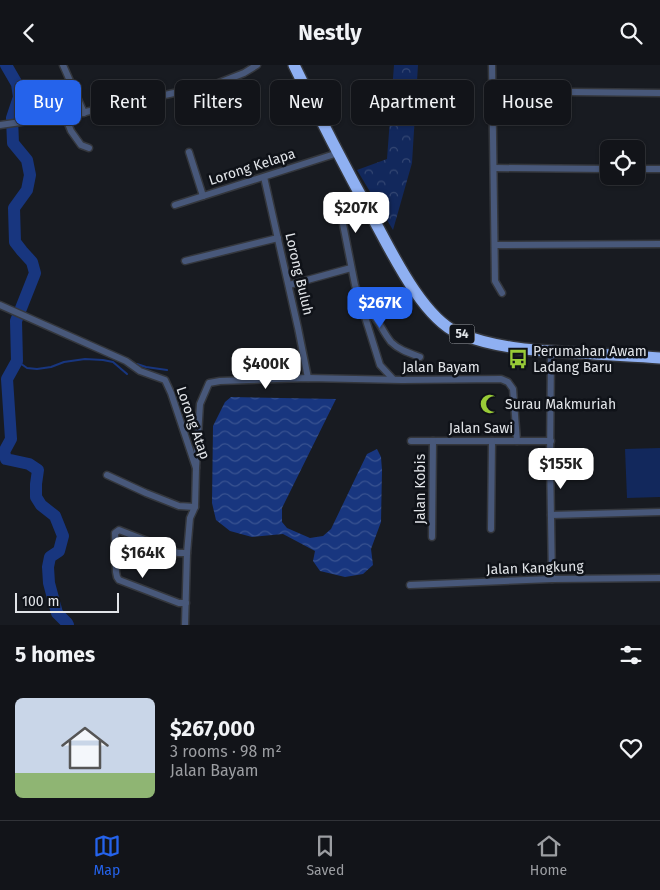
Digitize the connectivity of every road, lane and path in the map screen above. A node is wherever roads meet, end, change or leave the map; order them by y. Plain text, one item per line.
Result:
1 (63, 65) edge
2 (257, 65) edge
3 (294, 65) edge
4 (492, 65) edge
5 (492, 80) edge
6 (571, 92) edge
7 (660, 93) edge
8 (81, 113) edge
9 (84, 113) junction
10 (15, 123) edge
11 (0, 125) edge
12 (69, 125) edge
13 (493, 125) edge
14 (89, 148) dead end
15 (189, 152) dead end
16 (338, 153) junction
17 (494, 167) junction
18 (600, 169) edge
19 (645, 169) edge
20 (660, 169) edge
21 (264, 177) junction
22 (203, 196) junction
23 (363, 201) junction
24 (175, 205) dead end
25 (278, 238) junction
26 (660, 244) edge
27 (495, 245) junction
28 (185, 261) dead end
29 (352, 268) junction
30 (289, 285) junction
31 (502, 293) dead end
32 (0, 305) edge
33 (363, 309) junction
34 (551, 352) junction
35 (420, 357) dead end
36 (660, 358) edge
37 (308, 378) junction
38 (393, 379) junction
39 (411, 441) dead end
40 (433, 441) junction
41 (492, 441) junction
42 (517, 441) junction
43 (551, 441) junction
44 (196, 467) junction
45 (107, 475) dead end
46 (196, 507) junction
47 (660, 512) edge
48 (551, 515) junction
49 (492, 529) dead end
50 (432, 537) dead end
51 (187, 553) junction
52 (660, 578) edge
53 (552, 579) junction
54 (410, 585) dead end
55 (186, 603) junction
56 (185, 625) edge

1 - 9 street
2 - 9 street
3 - 16 highway, 54
4 - 5 street
6 - 7 street
8 - 9 street
10 - 11 street
12 - 14 street
13 - 17 street
15 - 22 street
16 - 21 street, Lorong Kelapa
16 - 23 highway, 54
17 - 18 street
17 - 27 street
19 - 20 street
21 - 22 street, Lorong Kelapa
21 - 25 street, Lorong Buluh
22 - 24 street, Lorong Kelapa
23 - 29 street, Jalan Bayam
23 - 34 highway, 54
25 - 28 street
25 - 30 street, Lorong Buluh
26 - 27 street
27 - 31 street
29 - 30 street
29 - 33 street, Jalan Bayam
30 - 37 street, Lorong Buluh
32 - 44 street, Lorong Atap
33 - 35 street
33 - 38 street, Jalan Bayam
34 - 36 highway, 54
34 - 43 street
37 - 38 street
37 - 44 street
38 - 42 street, Jalan Bayam
39 - 40 street, Jalan Sawi
40 - 41 street, Jalan Sawi
40 - 50 street, Jalan Kobis
41 - 42 street, Jalan Sawi
41 - 49 street
42 - 43 street, Jalan Sawi
43 - 48 street
44 - 46 street, Lorong Atap
45 - 46 street
46 - 51 street, Lorong Atap
47 - 48 street
48 - 53 street
51 - 55 street, Lorong Atap
51 - 55 street
52 - 53 street, Jalan Kangkung
53 - 54 street, Jalan Kangkung
55 - 56 street, Lorong Atap

